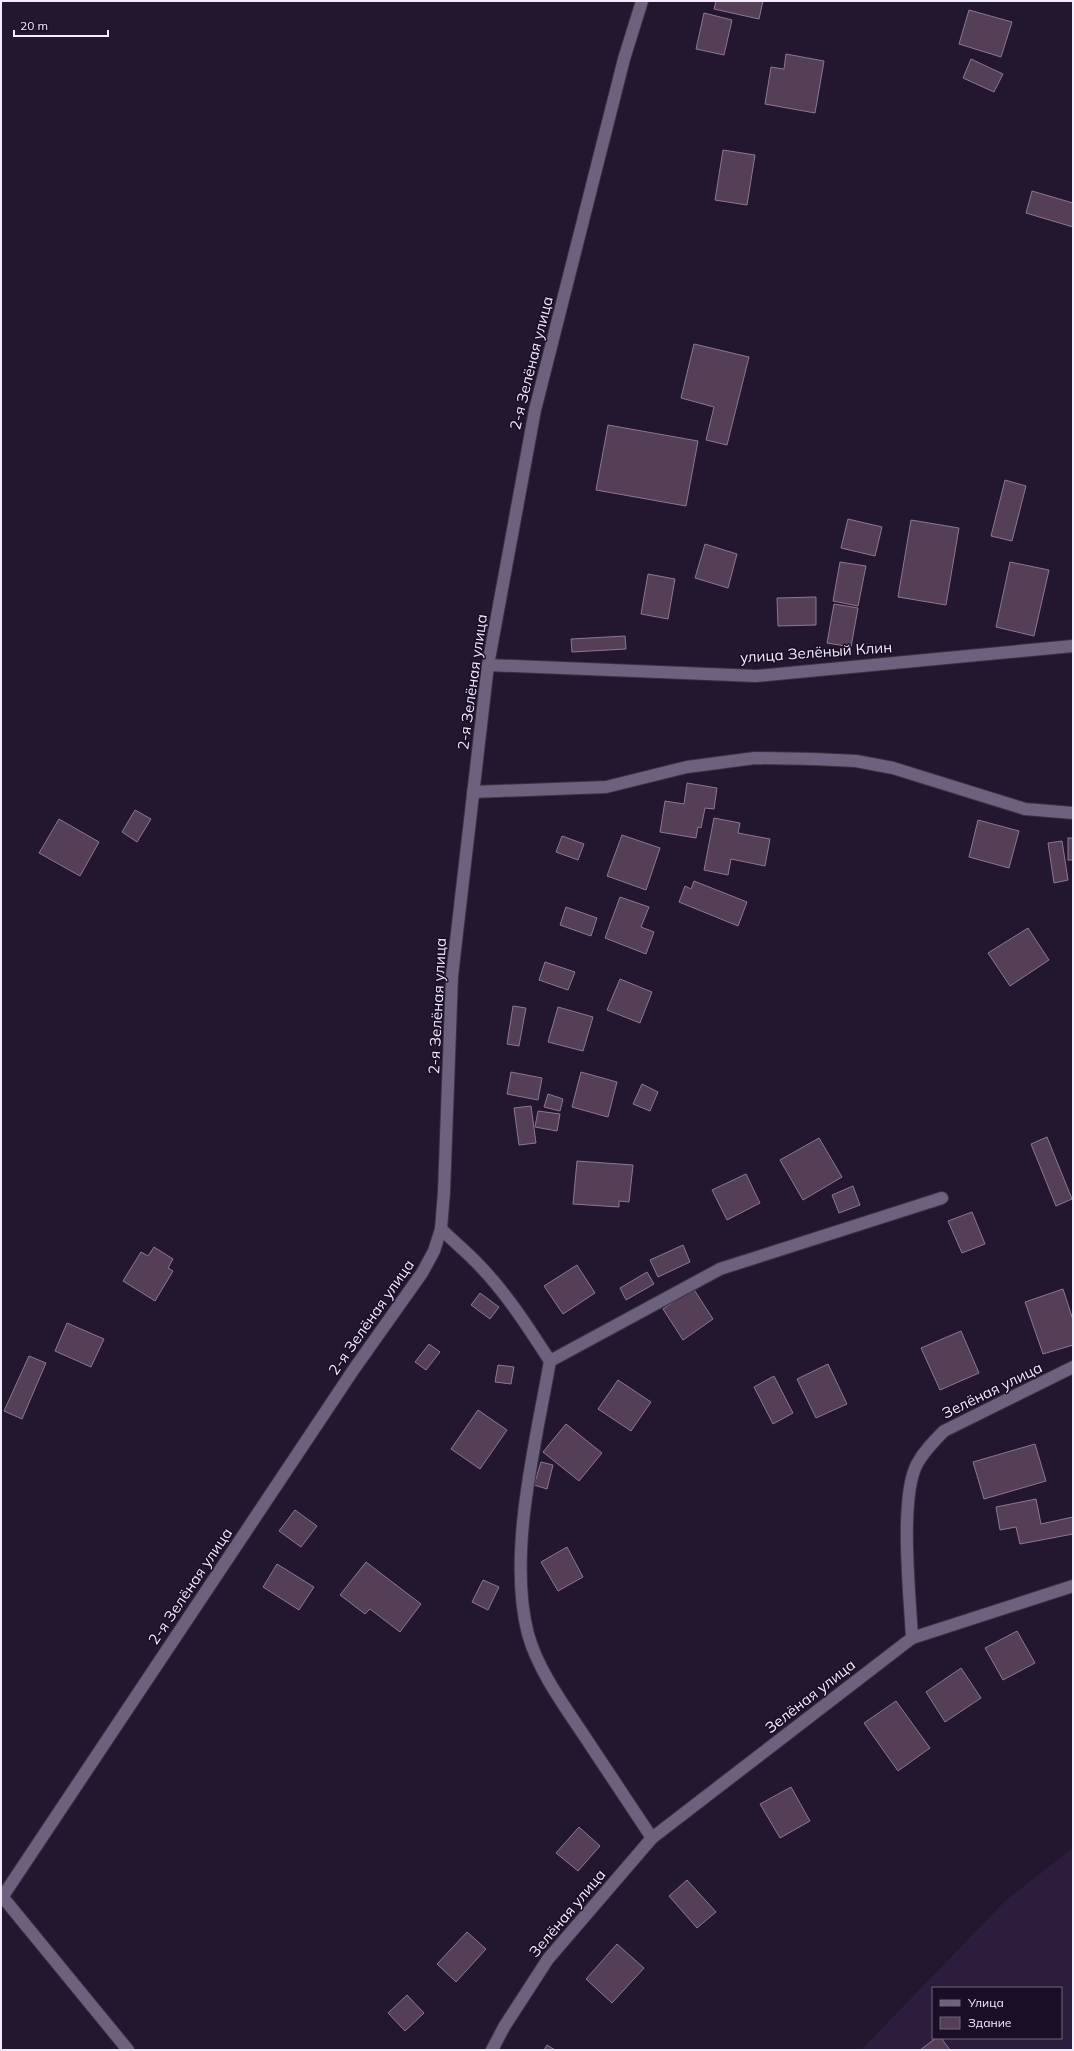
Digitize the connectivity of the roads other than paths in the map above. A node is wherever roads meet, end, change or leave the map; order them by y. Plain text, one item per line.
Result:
1 (642, 1) edge
2 (1073, 646) edge
3 (488, 665) junction
4 (473, 792) junction
5 (1073, 813) edge
6 (942, 1198) dead end
7 (441, 1229) junction
8 (550, 1361) junction
9 (1073, 1367) edge
10 (1073, 1586) edge
11 (912, 1638) junction
12 (652, 1838) junction
13 (1, 1897) edge
14 (128, 2050) edge
15 (492, 2050) edge

1 - 3 street, 2-я Зелёная улица
2 - 3 street, улица Зелёный Клин
3 - 4 street, 2-я Зелёная улица
4 - 5 street
4 - 7 street, 2-я Зелёная улица
6 - 8 street
7 - 8 street
7 - 13 street, 2-я Зелёная улица
8 - 12 street
9 - 11 street, Зелёная улица
10 - 11 street
11 - 12 street, Зелёная улица
12 - 15 street, Зелёная улица
13 - 14 street

